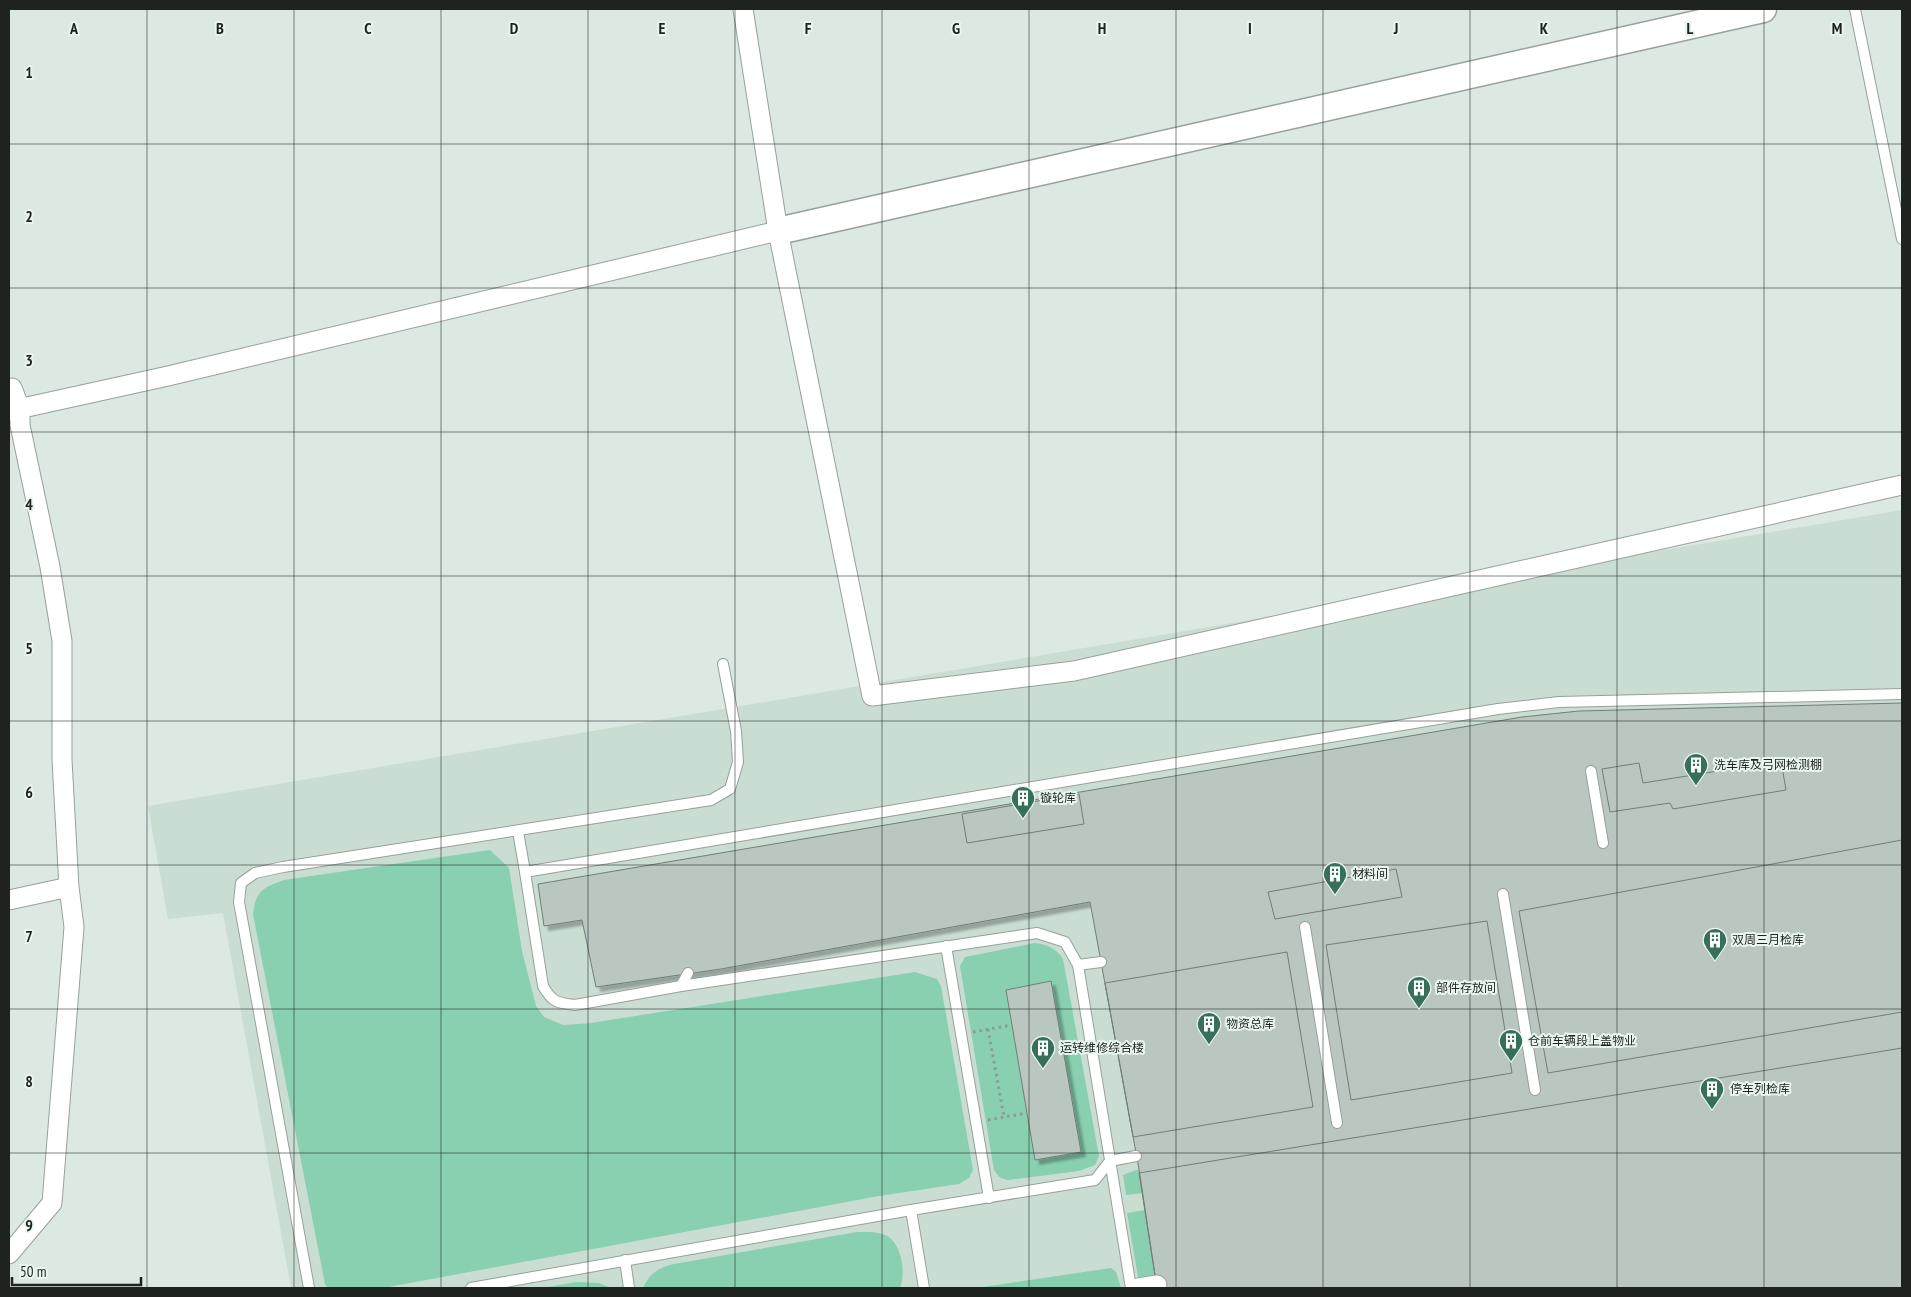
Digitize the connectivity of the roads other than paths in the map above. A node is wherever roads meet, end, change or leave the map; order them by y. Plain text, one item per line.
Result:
1 (743, 9) edge
2 (1763, 9) edge
3 (1854, 9) edge
4 (778, 230) junction
5 (1902, 239) edge
6 (12, 388) dead end
7 (14, 410) edge
8 (1902, 484) edge
9 (723, 664) dead end
10 (1902, 694) edge
11 (1591, 771) dead end
12 (518, 830) junction
13 (1603, 843) dead end
14 (525, 872) junction
15 (69, 887) junction
16 (1503, 894) dead end
17 (9, 900) edge
18 (1305, 927) dead end
19 (946, 946) junction
20 (1101, 962) dead end
21 (1078, 965) junction
22 (688, 973) dead end
23 (681, 986) junction
24 (1535, 1090) dead end
25 (1337, 1123) dead end
26 (1136, 1156) dead end
27 (1110, 1161) junction
28 (989, 1198) junction
29 (911, 1210) junction
30 (9, 1254) edge
31 (625, 1260) junction
32 (309, 1288) edge
33 (470, 1288) edge
34 (629, 1288) edge
35 (924, 1288) edge
36 (1132, 1288) edge

1 - 4 street
2 - 4 street
3 - 5 lane
4 - 7 street
4 - 8 street
6 - 7 street
7 - 15 street
9 - 12 lane
10 - 14 lane
11 - 13 lane
12 - 14 lane
12 - 32 lane
14 - 23 lane
15 - 17 street
15 - 30 street
16 - 24 lane
18 - 25 lane
19 - 21 lane
19 - 23 lane
19 - 28 lane
20 - 21 lane
21 - 27 lane
22 - 23 lane
26 - 27 lane
27 - 28 lane
27 - 36 lane
28 - 29 lane
29 - 31 lane
29 - 35 lane
31 - 33 lane
31 - 34 lane

